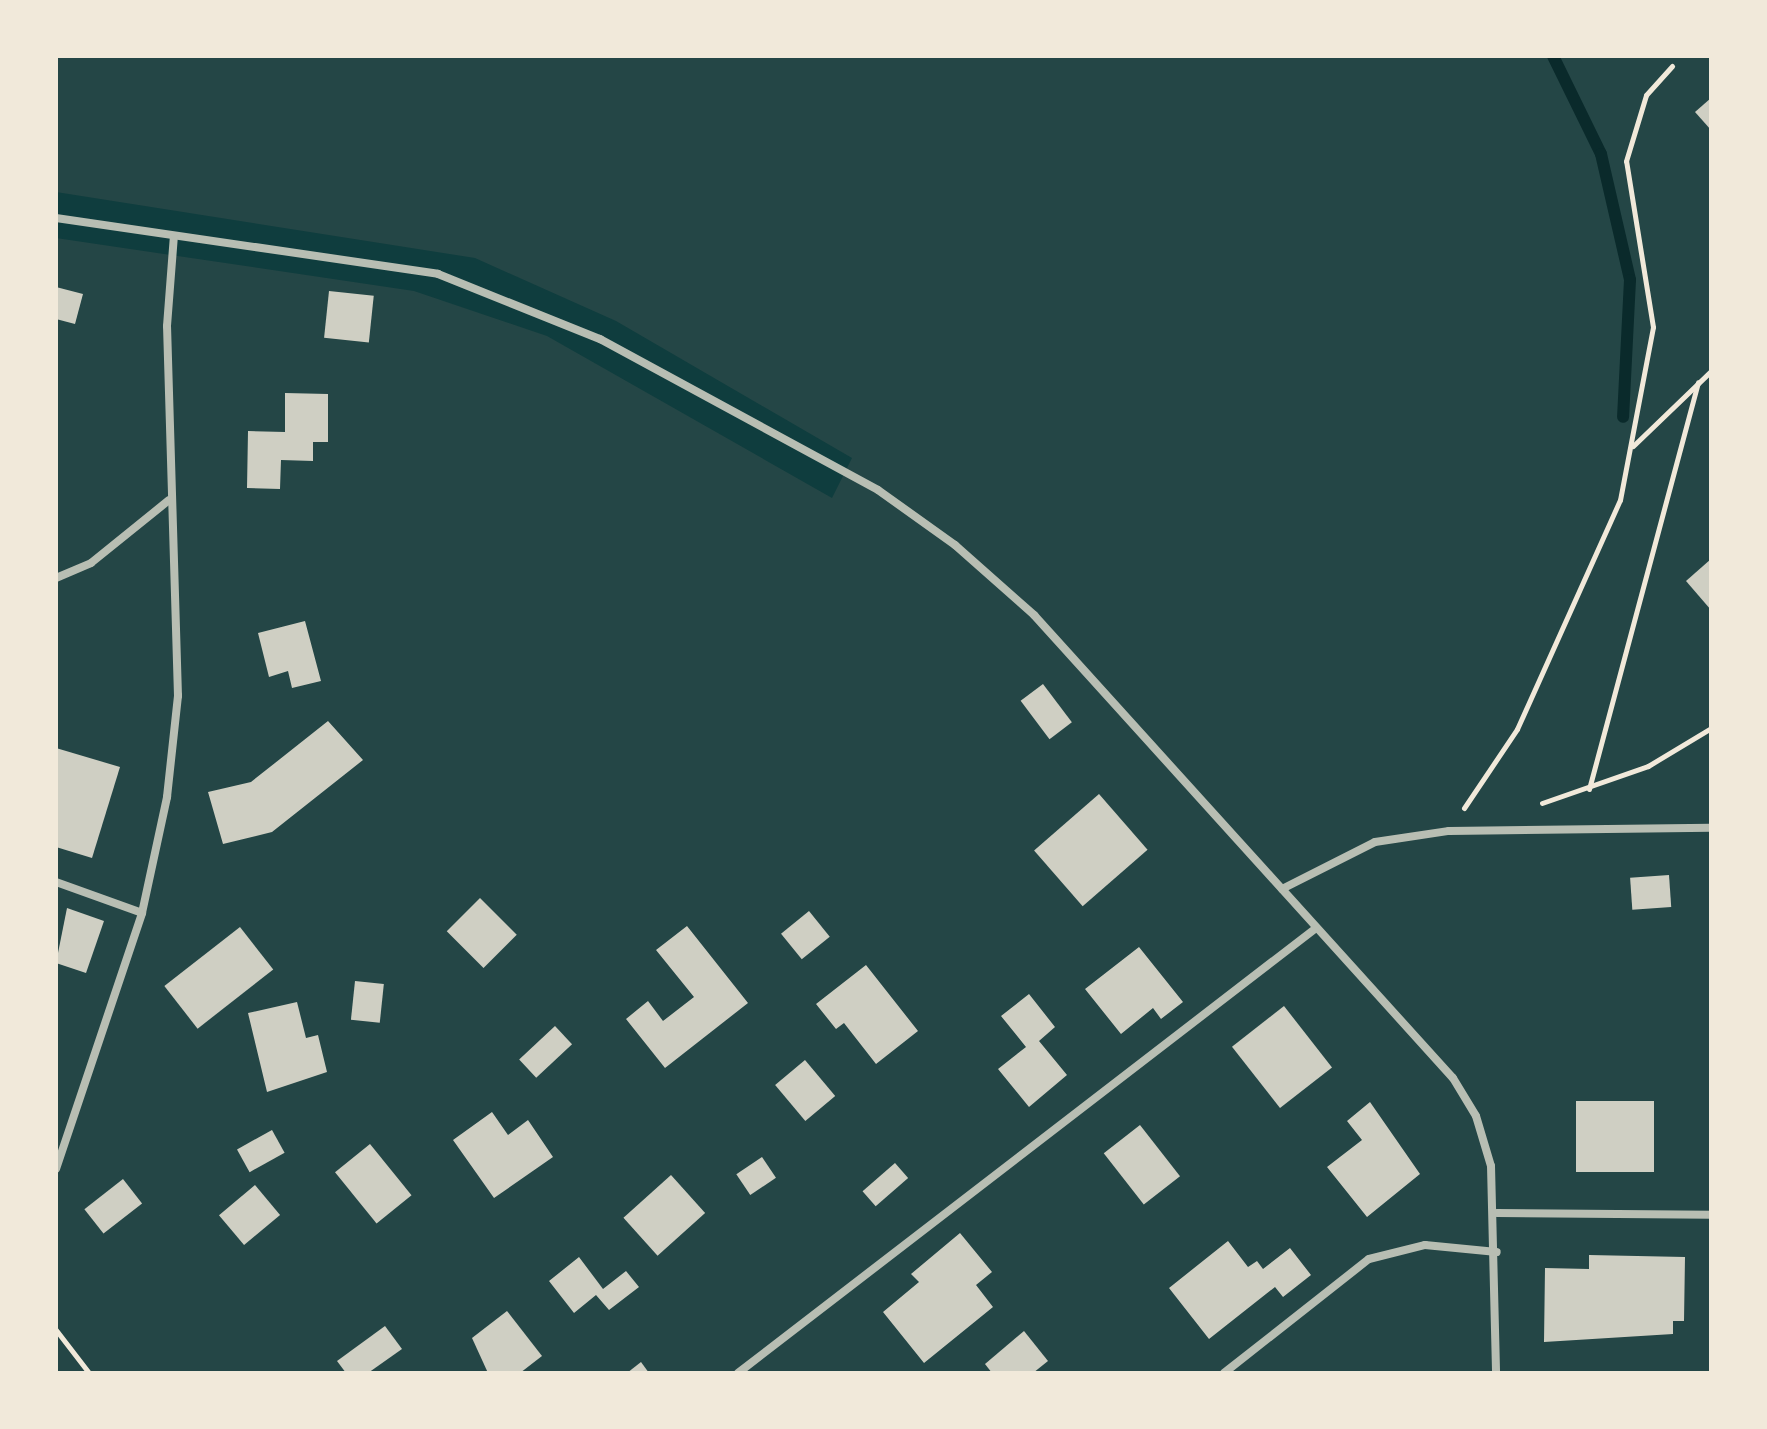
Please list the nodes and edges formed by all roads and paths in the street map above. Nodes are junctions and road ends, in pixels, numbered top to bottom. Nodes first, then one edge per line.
1 (1672, 66) dead end
2 (56, 218) edge
3 (174, 236) junction
4 (1711, 371) edge
5 (1698, 382) junction
6 (1632, 447) junction
7 (169, 500) junction
8 (56, 578) edge
9 (1711, 728) edge
10 (1589, 789) junction
11 (1533, 806) dead end
12 (1711, 828) edge
13 (1449, 831) junction
14 (56, 882) edge
15 (1282, 889) junction
16 (142, 913) junction
17 (1316, 928) junction
18 (56, 1169) edge
19 (1497, 1213) junction
20 (1711, 1215) edge
21 (1497, 1252) junction
22 (56, 1330) edge
23 (89, 1373) edge
24 (738, 1373) edge
25 (1224, 1373) edge
26 (1496, 1373) edge

1 - 6 path
2 - 3 street
3 - 7 street
3 - 15 street
4 - 5 path
5 - 6 path
5 - 10 path
6 - 13 path
7 - 8 street
7 - 16 street
9 - 10 path
10 - 11 path
12 - 13 street
13 - 15 street
14 - 16 street
15 - 17 street
16 - 18 street
17 - 19 street
17 - 24 street
19 - 20 street
19 - 21 street
21 - 25 street
21 - 26 street
22 - 23 path

